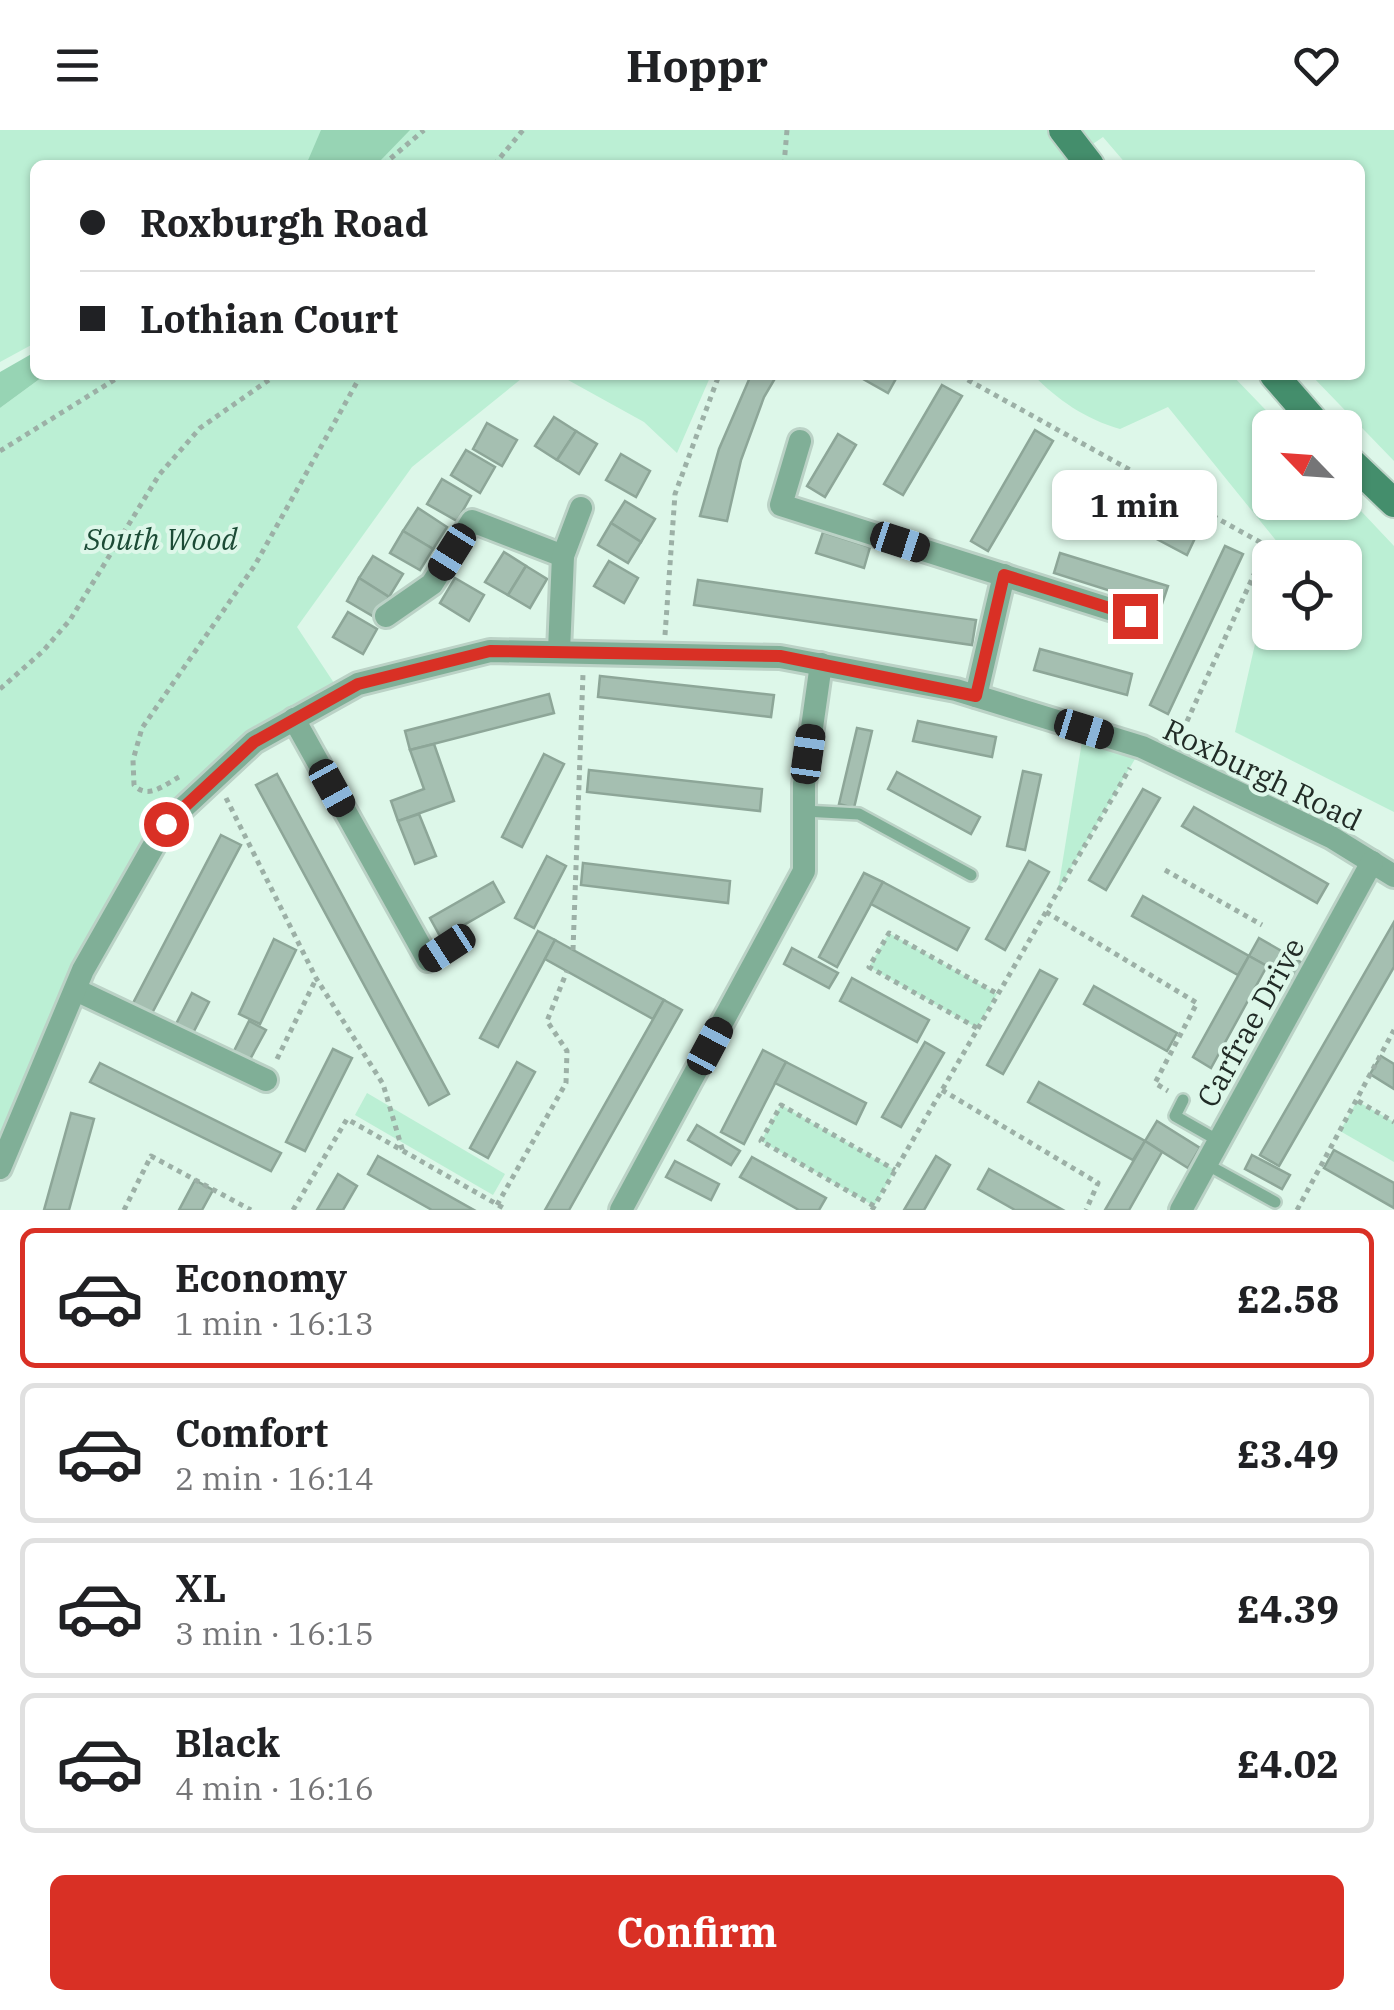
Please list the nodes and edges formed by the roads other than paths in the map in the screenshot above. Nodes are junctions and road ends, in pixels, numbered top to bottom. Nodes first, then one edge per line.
1 (1062, 130) edge
2 (1086, 160) edge
3 (1278, 380) edge
4 (1304, 410) edge
5 (800, 441) dead end
6 (1362, 472) edge
7 (1394, 503) edge
8 (581, 508) dead end
9 (563, 556) junction
10 (1004, 575) junction
11 (386, 616) dead end
12 (1135, 616) dead end
13 (559, 651) junction
14 (821, 664) junction
15 (976, 696) junction
16 (294, 720) junction
17 (804, 811) junction
18 (1372, 862) junction
19 (971, 875) dead end
20 (1394, 876) edge
21 (447, 948) dead end
22 (76, 990) junction
23 (266, 1080) road end
24 (1183, 1100) road end
25 (1219, 1141) junction
26 (1206, 1164) junction
27 (0, 1168) edge
28 (1275, 1202) dead end
29 (621, 1210) edge
30 (1180, 1210) edge

1 - 2 main road
3 - 4 main road
5 - 10 street
6 - 7 main road
8 - 9 street
9 - 11 street
9 - 13 street
10 - 12 street
10 - 15 street
13 - 14 street, Roxburgh Road
13 - 16 street, Roxburgh Road
14 - 15 street, Roxburgh Road
14 - 17 street
15 - 18 street, Roxburgh Road
16 - 21 street
16 - 22 street, Roxburgh Road
17 - 19 lane
17 - 29 street
18 - 20 street, Roxburgh Road
18 - 25 street, Carfrae Drive
22 - 23 street
22 - 27 street, Roxburgh Road
24 - 25 lane
25 - 26 street, Carfrae Drive
26 - 28 lane
26 - 30 street, Carfrae Drive

